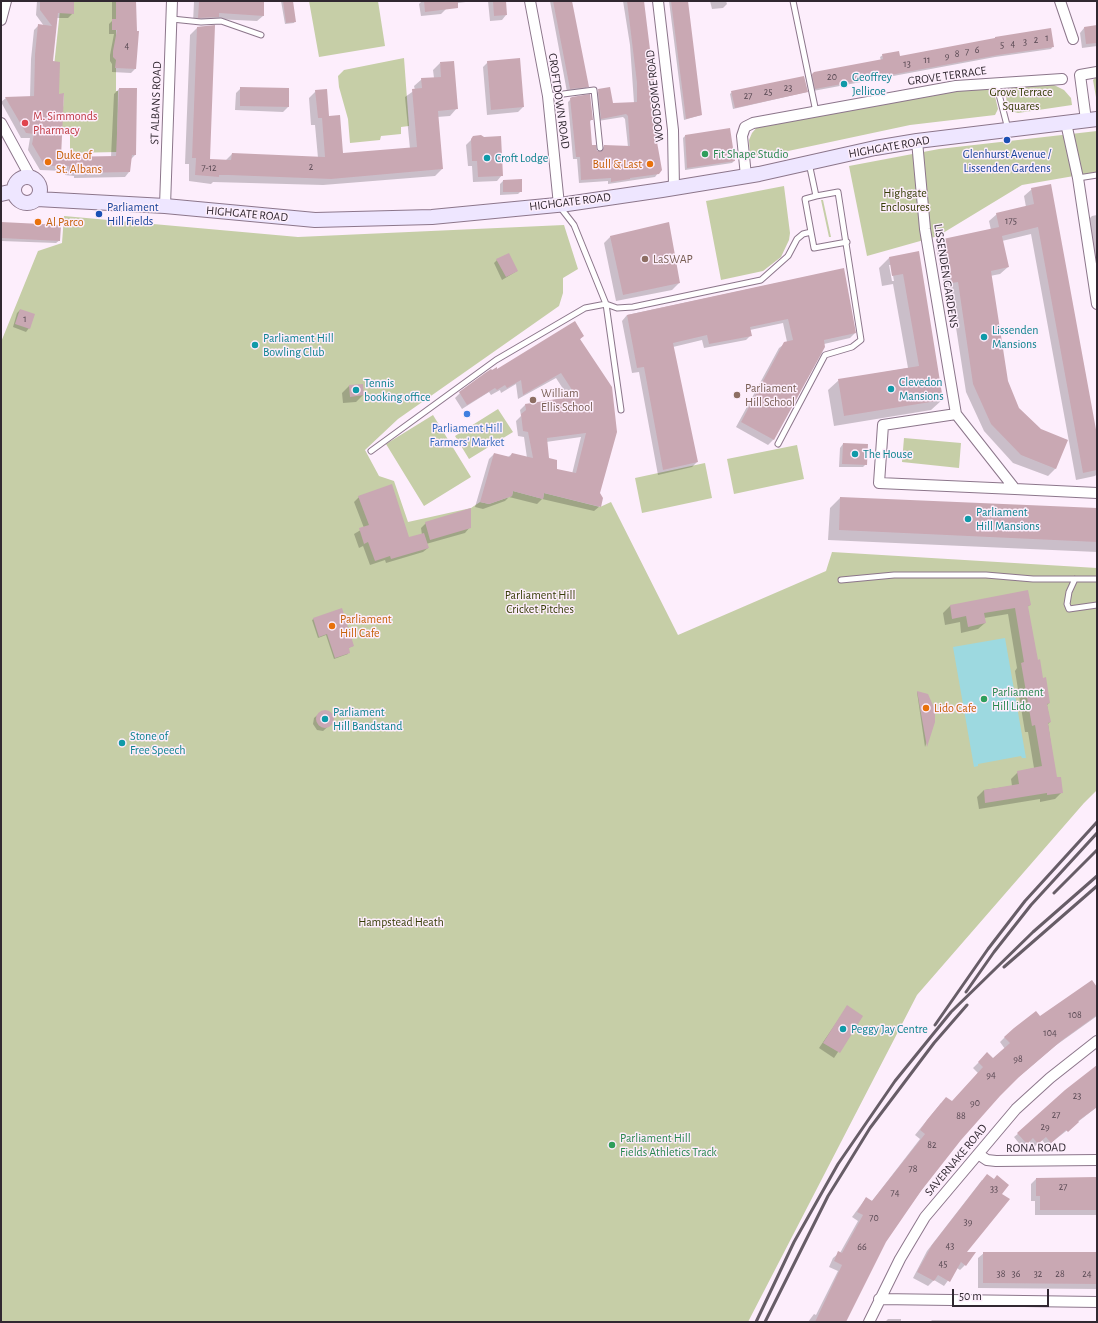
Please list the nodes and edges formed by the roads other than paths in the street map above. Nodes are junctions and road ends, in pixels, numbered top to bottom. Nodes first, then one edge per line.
1 (6, 1) edge
2 (172, 1) edge
3 (530, 1) edge
4 (658, 1) edge
5 (793, 1) edge
6 (1060, 1) edge
7 (172, 19) junction
8 (1, 20) edge
9 (262, 35) dead end
10 (1073, 39) dead end
11 (1097, 72) edge
12 (1062, 79) dead end
13 (996, 82) junction
14 (548, 96) junction
15 (816, 112) junction
16 (1091, 119) edge
17 (1, 123) edge
18 (1066, 123) junction
19 (1008, 129) junction
20 (917, 141) junction
21 (600, 148) dead end
22 (809, 162) junction
23 (1097, 175) edge
24 (746, 176) junction
25 (31, 178) junction
26 (1078, 178) junction
27 (674, 188) junction
28 (8, 193) edge
29 (816, 196) junction
30 (37, 199) junction
31 (559, 205) junction
32 (165, 206) junction
33 (811, 232) junction
34 (847, 242) junction
35 (606, 304) junction
36 (1097, 304) edge
37 (622, 410) dead end
38 (956, 414) junction
39 (778, 444) dead end
40 (371, 451) dead end
41 (1015, 489) junction
42 (1097, 493) edge
43 (1075, 579) junction
44 (1097, 579) edge
45 (841, 580) dead end
46 (1097, 605) edge
47 (1097, 1041) edge
48 (978, 1154) junction
49 (1097, 1160) edge
50 (879, 1299) junction
51 (1097, 1302) edge
52 (869, 1322) edge

1 - 8 street
2 - 7 street, ST ALBANS ROAD
3 - 14 street, CROFTDOWN ROAD
4 - 27 street, WOODSOME ROAD
5 - 15 lane
6 - 10 street
7 - 9 lane
7 - 32 street, ST ALBANS ROAD
11 - 16 street
12 - 13 street, GROVE TERRACE
13 - 15 street, GROVE TERRACE
13 - 19 lane
14 - 21 lane
14 - 31 street, CROFTDOWN ROAD
15 - 24 street, GROVE TERRACE
16 - 18 street, HIGHGATE ROAD
17 - 25 street
18 - 19 street, HIGHGATE ROAD
18 - 26 street
19 - 20 street, HIGHGATE ROAD
20 - 22 street, HIGHGATE ROAD
20 - 38 street, LISSENDEN GARDENS
22 - 24 street, HIGHGATE ROAD
22 - 29 lane
23 - 26 lane
24 - 27 street, HIGHGATE ROAD
25 - 28 street
25 - 30 street
26 - 36 street
27 - 31 street, HIGHGATE ROAD
28 - 30 street, HIGHGATE ROAD
29 - 33 lane
29 - 34 lane
30 - 32 street, HIGHGATE ROAD
31 - 32 street, HIGHGATE ROAD
31 - 35 lane
33 - 34 lane
33 - 35 lane
34 - 39 lane
35 - 37 lane
35 - 40 lane
38 - 41 street, LISSENDEN GARDENS
38 - 41 street
41 - 42 street
43 - 44 lane
43 - 45 lane
43 - 46 lane
47 - 48 street, SAVERNAKE ROAD
48 - 49 street, RONA ROAD
48 - 50 street, SAVERNAKE ROAD
50 - 51 street
50 - 52 street, SAVERNAKE ROAD

